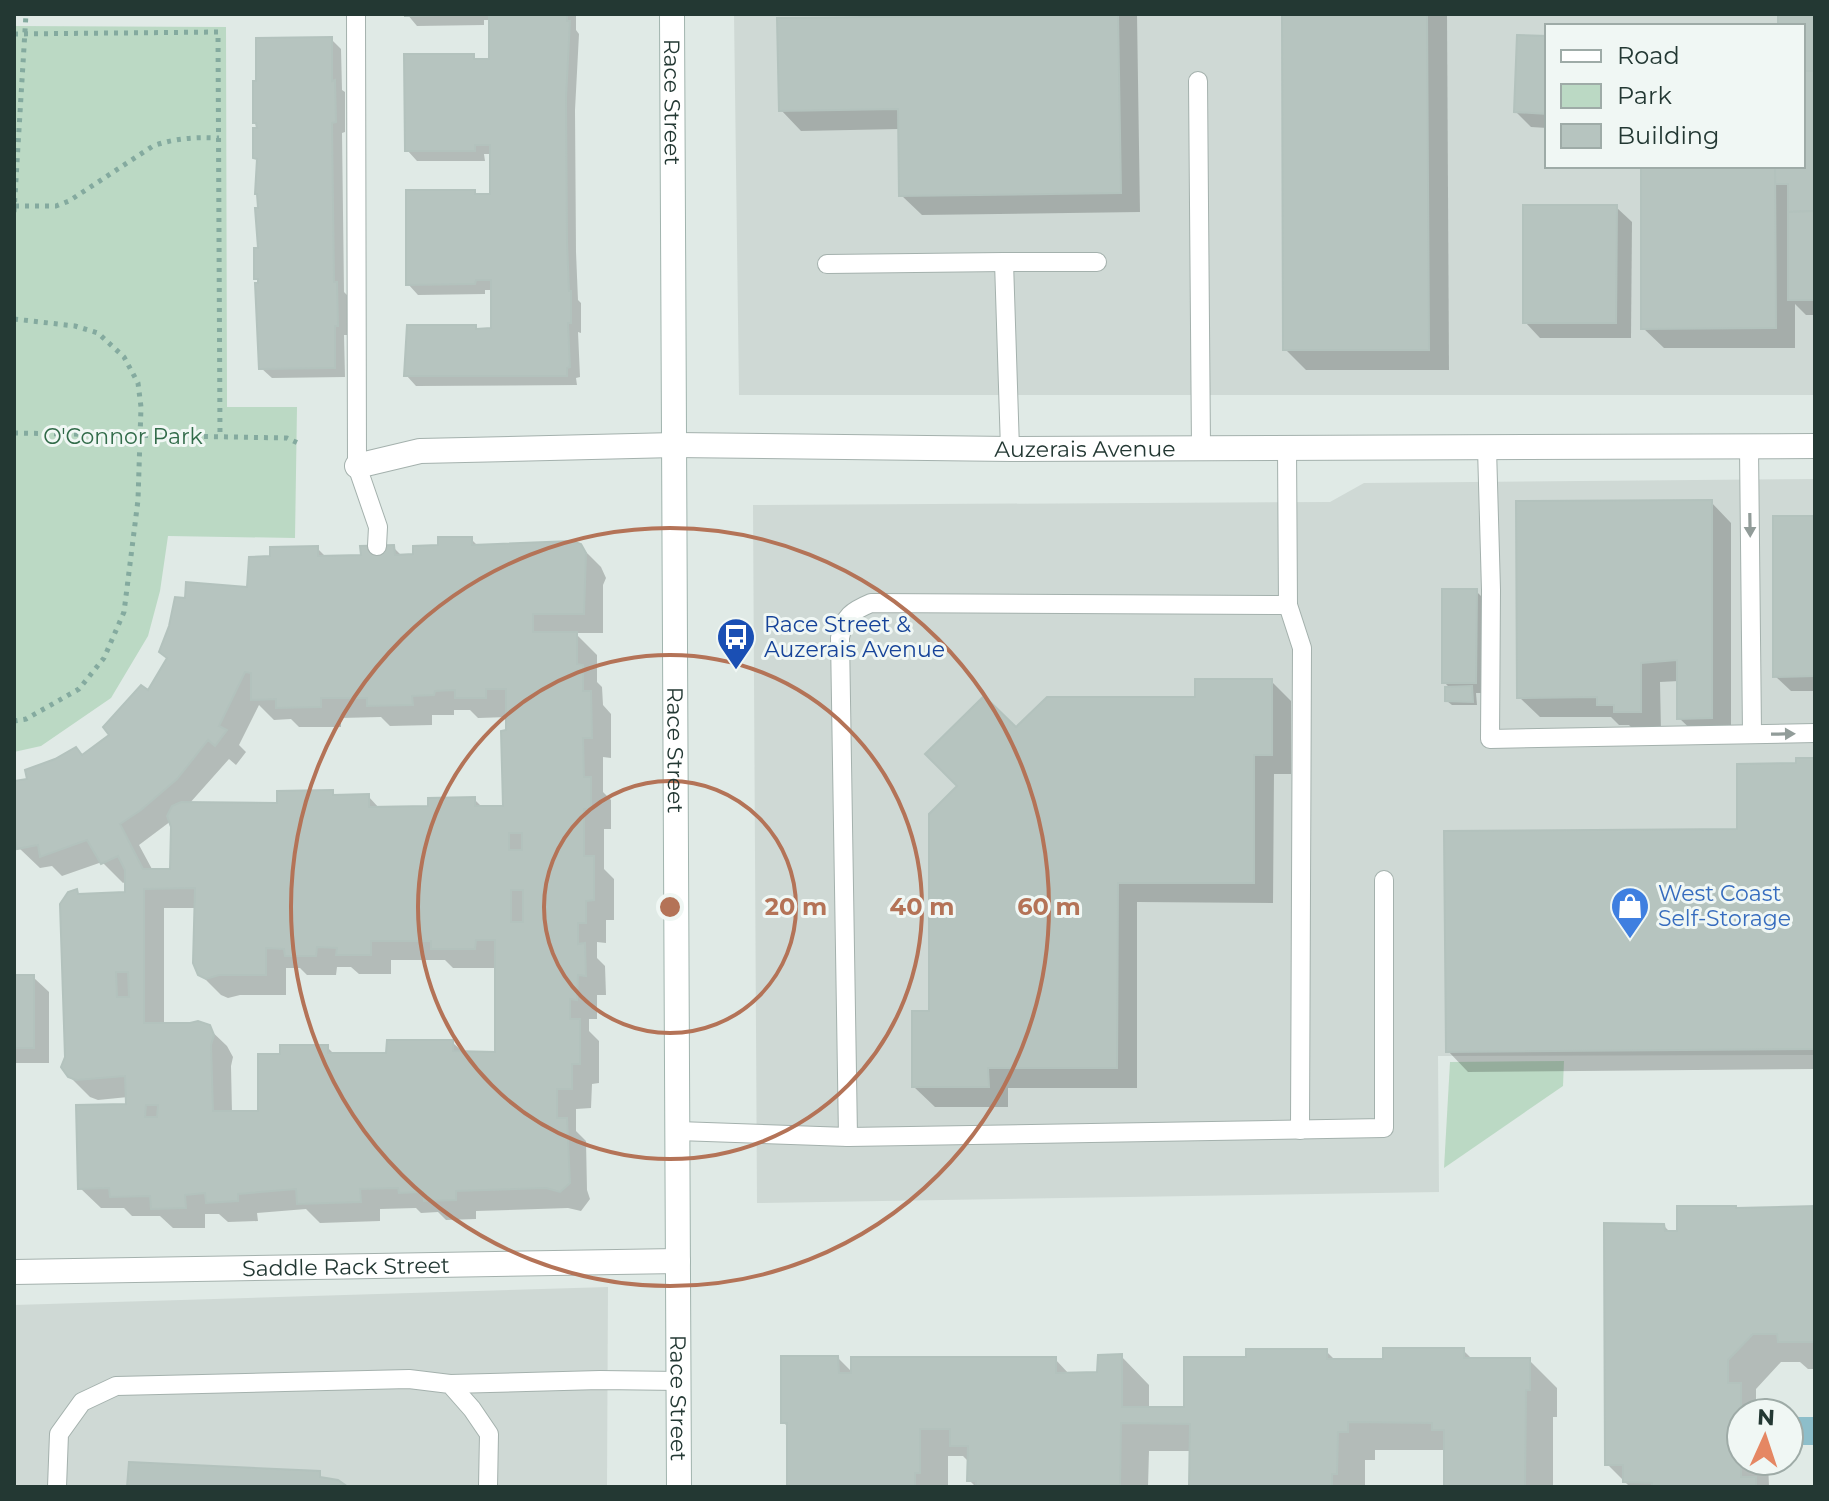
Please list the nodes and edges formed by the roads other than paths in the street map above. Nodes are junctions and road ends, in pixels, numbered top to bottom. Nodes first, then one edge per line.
1 (356, 14) edge
2 (672, 14) edge
3 (1198, 81) dead end
4 (1004, 262) junction
5 (1097, 262) dead end
6 (827, 264) dead end
7 (675, 445) junction
8 (1815, 446) edge
9 (1749, 447) junction
10 (1201, 448) junction
11 (1287, 448) junction
12 (1487, 448) junction
13 (1010, 449) junction
14 (357, 466) junction
15 (377, 546) dead end
16 (1288, 605) junction
17 (1815, 733) edge
18 (1752, 734) junction
19 (1384, 880) dead end
20 (1300, 1130) junction
21 (678, 1131) junction
22 (848, 1137) junction
23 (678, 1261) junction
24 (14, 1272) edge
25 (680, 1381) junction
26 (450, 1384) junction
27 (57, 1487) edge
28 (488, 1487) edge
29 (679, 1487) edge

1 - 14 lane
2 - 7 street, Race Street
3 - 10 lane
4 - 5 lane
4 - 6 lane
4 - 13 lane
7 - 13 street, Auzerais Avenue
7 - 14 street, Auzerais Avenue
7 - 21 street, Race Street
8 - 9 street, Auzerais Avenue
9 - 12 street, Auzerais Avenue
9 -> 18 lane
10 - 11 street, Auzerais Avenue
10 - 13 street, Auzerais Avenue
11 - 12 street, Auzerais Avenue
11 - 16 lane
12 - 18 lane
14 - 15 lane
16 - 20 lane
16 - 22 lane
18 -> 17 lane
19 - 20 lane
20 - 22 lane
21 - 22 lane
21 - 23 street, Race Street
23 - 24 street, Saddle Rack Street
23 - 25 street, Race Street
25 - 26 lane
25 - 29 street, Race Street
26 - 27 lane
26 - 28 lane

